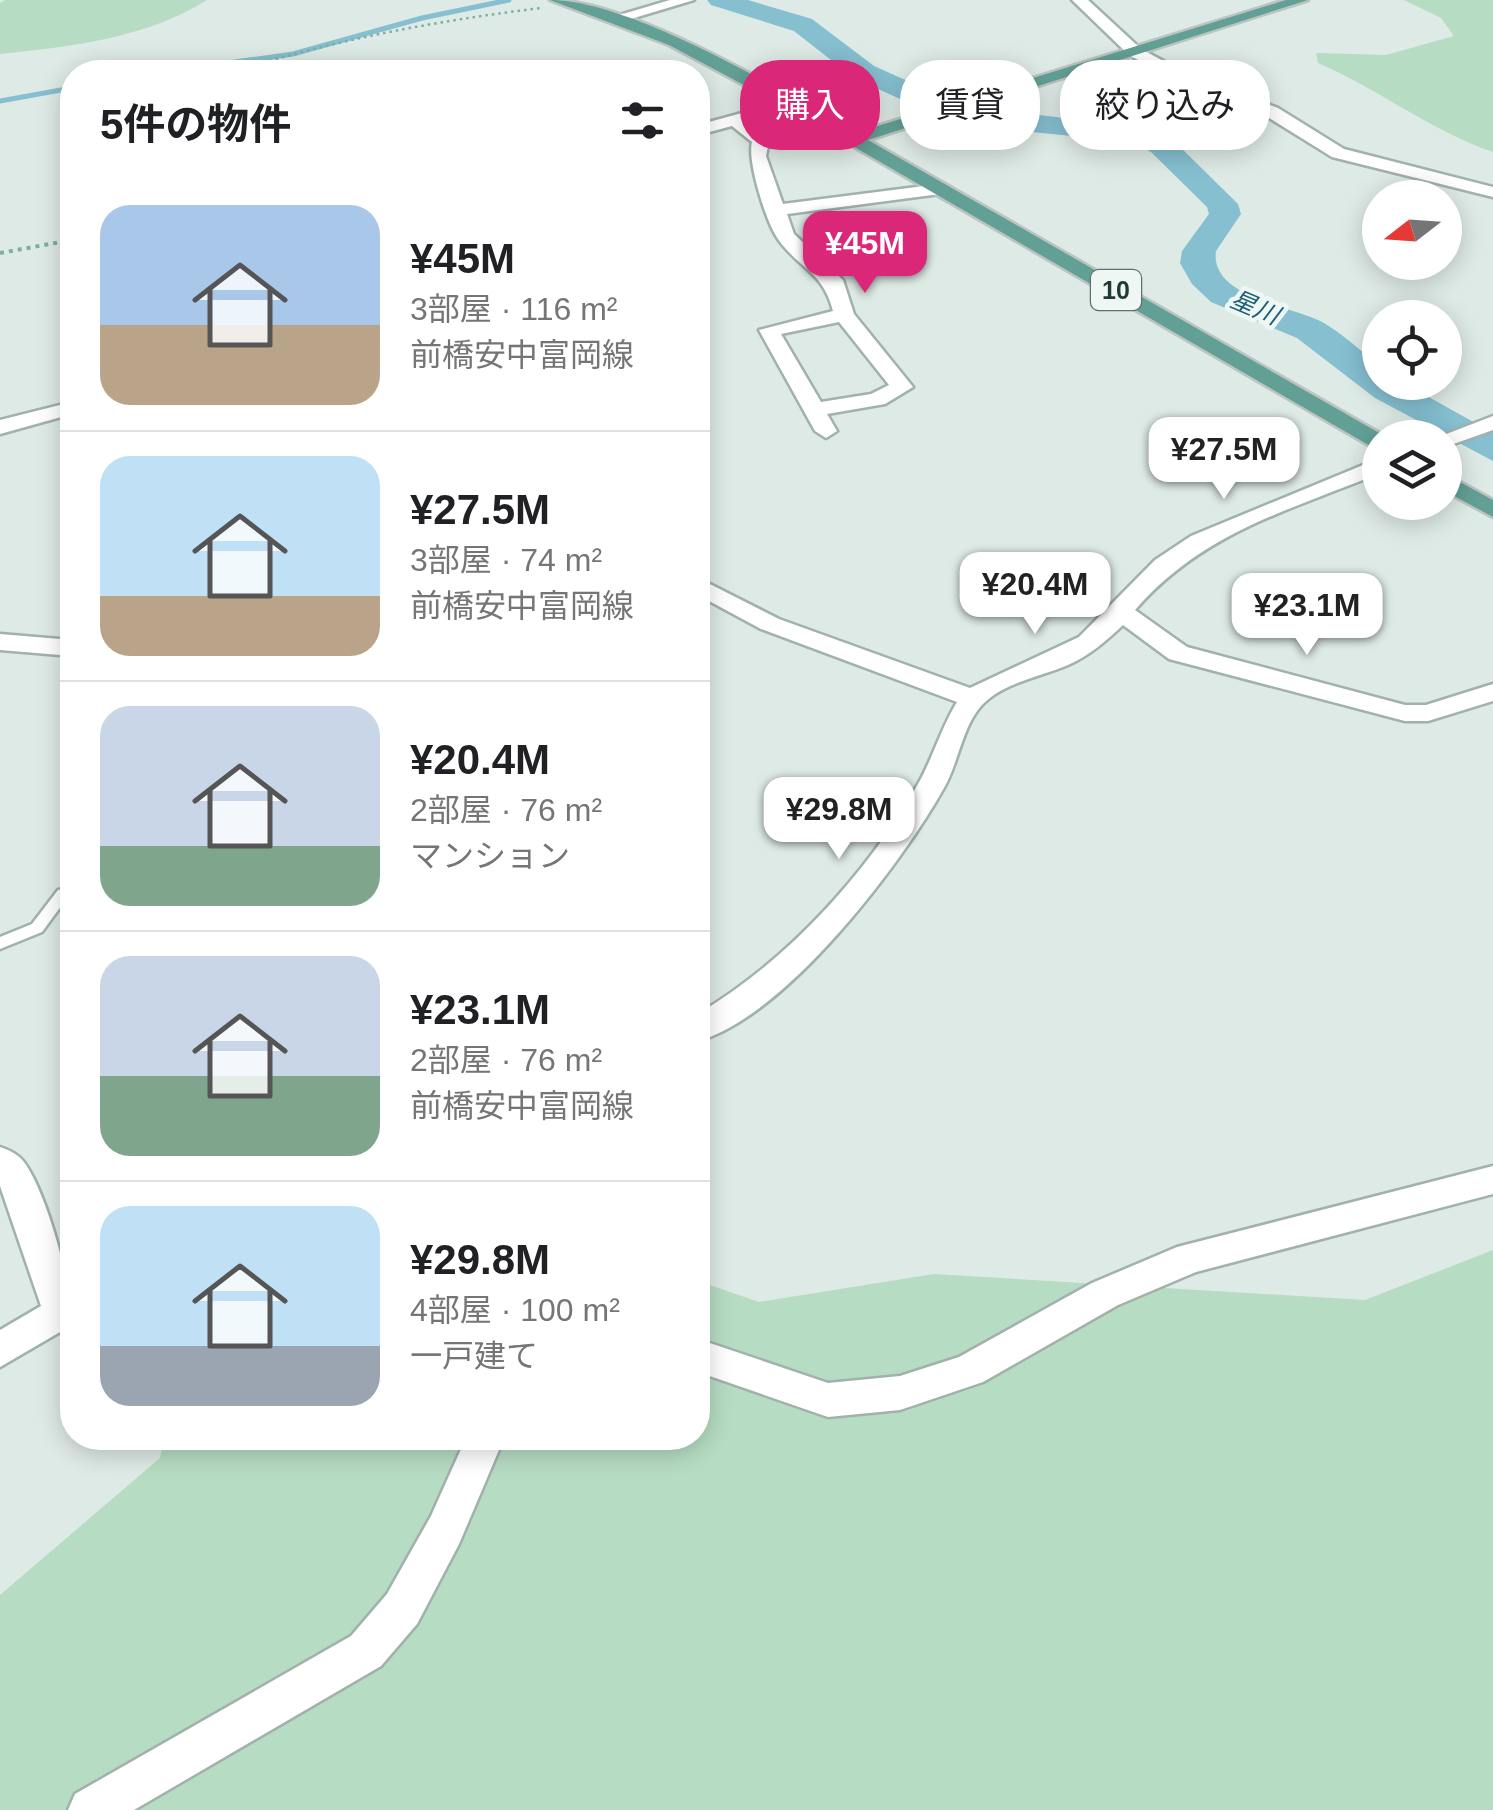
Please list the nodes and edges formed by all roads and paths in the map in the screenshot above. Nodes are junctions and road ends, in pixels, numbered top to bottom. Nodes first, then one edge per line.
1 (687, 0) edge
2 (1079, 0) edge
3 (1270, 0) edge
4 (1300, 0) edge
5 (563, 2) edge
6 (614, 19) junction
7 (1129, 47) junction
8 (270, 60) edge
9 (709, 60) edge
10 (710, 61) edge
11 (740, 76) edge
12 (740, 119) edge
13 (736, 120) junction
14 (740, 124) edge
15 (880, 124) edge
16 (710, 127) edge
17 (758, 150) edge
18 (873, 150) edge
19 (940, 189) junction
20 (1493, 192) edge
21 (778, 210) junction
22 (60, 242) edge
23 (0, 254) edge
24 (844, 316) junction
25 (814, 410) junction
26 (60, 411) edge
27 (1493, 423) edge
28 (0, 426) edge
29 (826, 431) dead end
30 (1362, 432) edge
31 (1462, 434) edge
32 (1362, 473) edge
33 (1462, 491) edge
34 (1493, 510) edge
35 (710, 592) edge
36 (1123, 613) junction
37 (0, 642) edge
38 (60, 647) edge
39 (1493, 692) edge
40 (973, 698) junction
41 (60, 898) edge
42 (0, 944) edge
43 (710, 1022) edge
44 (0, 1162) edge
45 (1493, 1180) edge
46 (60, 1292) edge
47 (60, 1314) edge
48 (0, 1350) edge
49 (710, 1360) edge
50 (479, 1450) edge
51 (91, 1810) edge

1 - 6 street
2 - 7 street
3 - 7 main road
4 - 7 main road
5 - 6 main road, 10
5 - 8 path
6 - 9 main road, 10
7 - 15 main road
7 - 20 street
10 - 11 main road, 10
12 - 13 street
13 - 14 street
13 - 16 street
17 - 21 street
18 - 19 main road, 10
19 - 21 street
19 - 30 main road, 10
21 - 24 street
22 - 23 path
24 - 25 street
24 - 25 street
25 - 29 street
26 - 28 street
27 - 31 street
32 - 36 street
33 - 34 main road
35 - 40 street
36 - 39 street
36 - 40 street
37 - 38 street
40 - 43 street
41 - 42 lane
44 - 46 street
45 - 49 street
47 - 48 street
50 - 51 street

